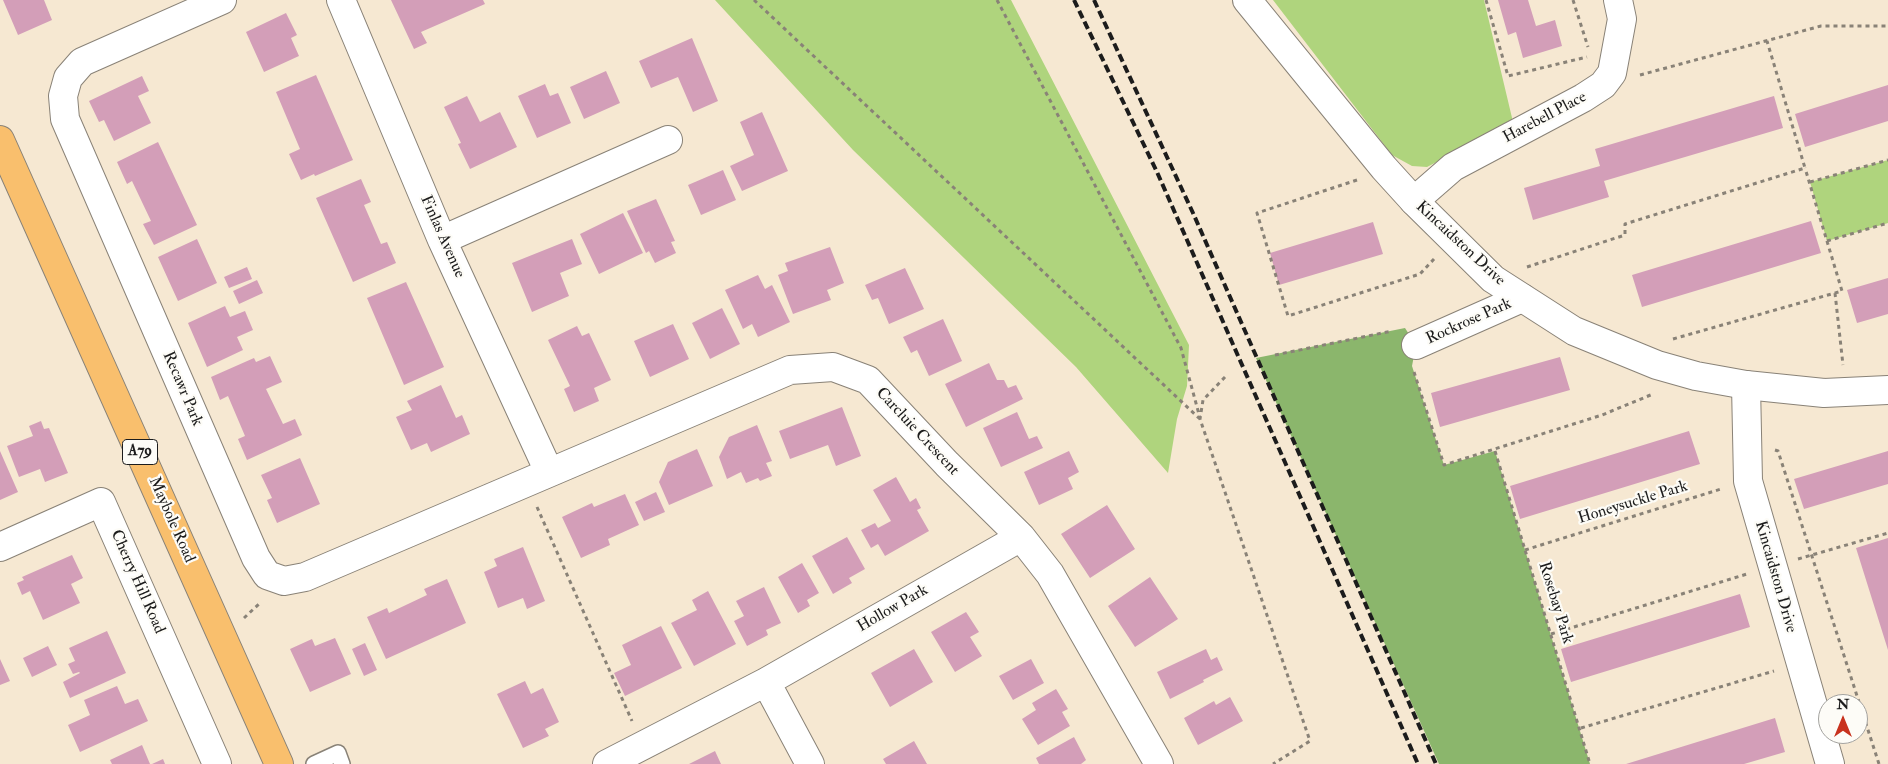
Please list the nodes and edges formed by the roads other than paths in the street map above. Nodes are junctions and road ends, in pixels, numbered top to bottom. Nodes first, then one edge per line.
1 (222, 0) edge
2 (341, 0) edge
3 (1247, 0) edge
4 (1618, 0) edge
5 (0, 140) edge
6 (668, 140) dead end
7 (1414, 200) junction
8 (442, 240) junction
9 (1522, 298) junction
10 (1416, 345) road end
11 (1746, 386) junction
12 (1888, 390) edge
13 (537, 476) junction
14 (1021, 537) junction
15 (0, 547) edge
16 (766, 682) junction
17 (216, 764) edge
18 (279, 764) edge
19 (314, 764) edge
20 (342, 764) edge
21 (607, 764) edge
22 (810, 764) edge
23 (1159, 764) edge
24 (1830, 764) edge

1 - 13 street, Recawr Park
2 - 8 street, Finlas Avenue
3 - 7 street, Kincaidston Drive
4 - 7 street, Harebell Place
5 - 18 main road, Maybole Road / A79
6 - 8 street
7 - 9 street, Kincaidston Drive
8 - 13 street, Finlas Avenue
9 - 10 street, Rockrose Park
9 - 11 street, Kincaidston Drive
11 - 12 street, Kincaidston Drive
11 - 24 street, Kincaidston Drive
13 - 14 street, Carcluie Crescent
14 - 16 street, Hollow Park
14 - 23 street, Carcluie Crescent
15 - 17 street, Cherry Hill Road
16 - 21 street, Hollow Park
16 - 22 street
19 - 20 lane

